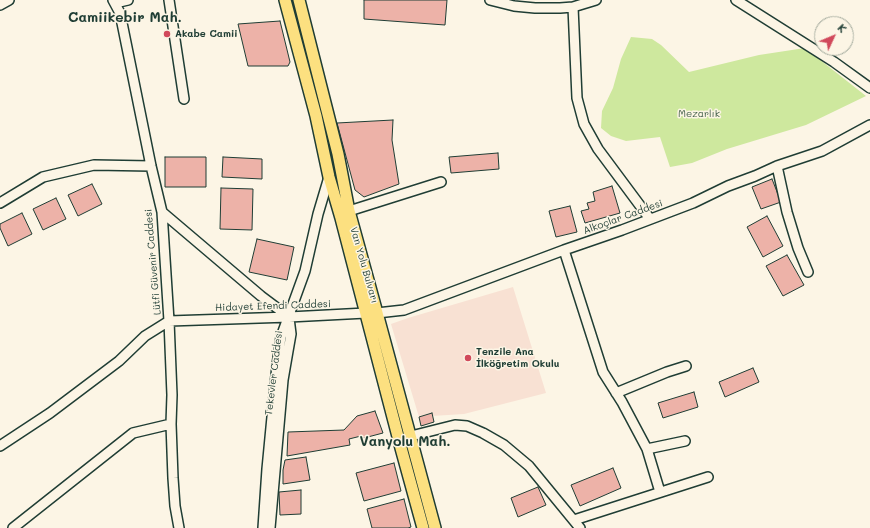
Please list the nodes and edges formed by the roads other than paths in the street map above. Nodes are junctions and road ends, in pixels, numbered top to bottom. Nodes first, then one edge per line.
1 (9, 0) edge
2 (128, 0) edge
3 (169, 0) edge
4 (286, 0) edge
5 (299, 0) edge
6 (490, 0) edge
7 (596, 0) edge
8 (736, 0) edge
9 (114, 1) edge
10 (0, 5) edge
11 (573, 7) junction
12 (870, 88) edge
13 (184, 99) dead end
14 (870, 125) edge
15 (150, 166) junction
16 (777, 166) junction
17 (329, 178) junction
18 (441, 182) dead end
19 (0, 203) edge
20 (349, 211) junction
21 (162, 212) junction
22 (650, 218) junction
23 (564, 250) junction
24 (808, 272) dead end
25 (366, 313) junction
26 (378, 313) junction
27 (289, 317) junction
28 (169, 321) junction
29 (686, 366) dead end
30 (616, 393) junction
31 (171, 424) junction
32 (410, 436) junction
33 (685, 441) dead end
34 (0, 446) edge
35 (647, 449) junction
36 (708, 477) dead end
37 (660, 492) junction
38 (574, 520) junction
39 (13, 528) edge
40 (180, 528) edge
41 (263, 528) edge
42 (270, 528) edge
43 (423, 528) edge
44 (435, 528) edge
45 (580, 528) edge

1 - 10 street
2 - 9 street
3 - 13 street
4 - 17 main road
5 - 20 main road, Van Yolu Bulvarı
6 - 11 street
7 - 11 street
8 - 12 street
9 - 15 street, Lütfi Güvenir Caddesi
11 - 22 street
14 - 16 street, Alkoçlar Caddesi
15 - 19 street
15 - 21 street, Lütfi Güvenir Caddesi
16 - 22 street, Alkoçlar Caddesi
16 - 24 street
17 - 25 main road
17 - 27 street, Tekevler Caddesi
18 - 20 street
20 - 26 main road, Van Yolu Bulvarı
21 - 27 street
21 - 28 street, Lütfi Güvenir Caddesi
22 - 23 street, Alkoçlar Caddesi
23 - 26 street, Alkoçlar Caddesi
23 - 30 street
25 - 26 street, Hidayet Efendi Caddesi
25 - 27 street, Hidayet Efendi Caddesi
25 - 43 main road
26 - 32 main road, Van Yolu Bulvarı
27 - 28 street, Hidayet Efendi Caddesi
27 - 41 street
27 - 42 street, Tekevler Caddesi
28 - 31 street, Lütfi Güvenir Caddesi
28 - 34 street
29 - 30 street
30 - 35 street
31 - 39 street
31 - 40 street, Lütfi Güvenir Caddesi
32 - 38 street
32 - 44 main road, Van Yolu Bulvarı
33 - 35 street
35 - 37 street
36 - 37 street
37 - 38 street
38 - 45 street

